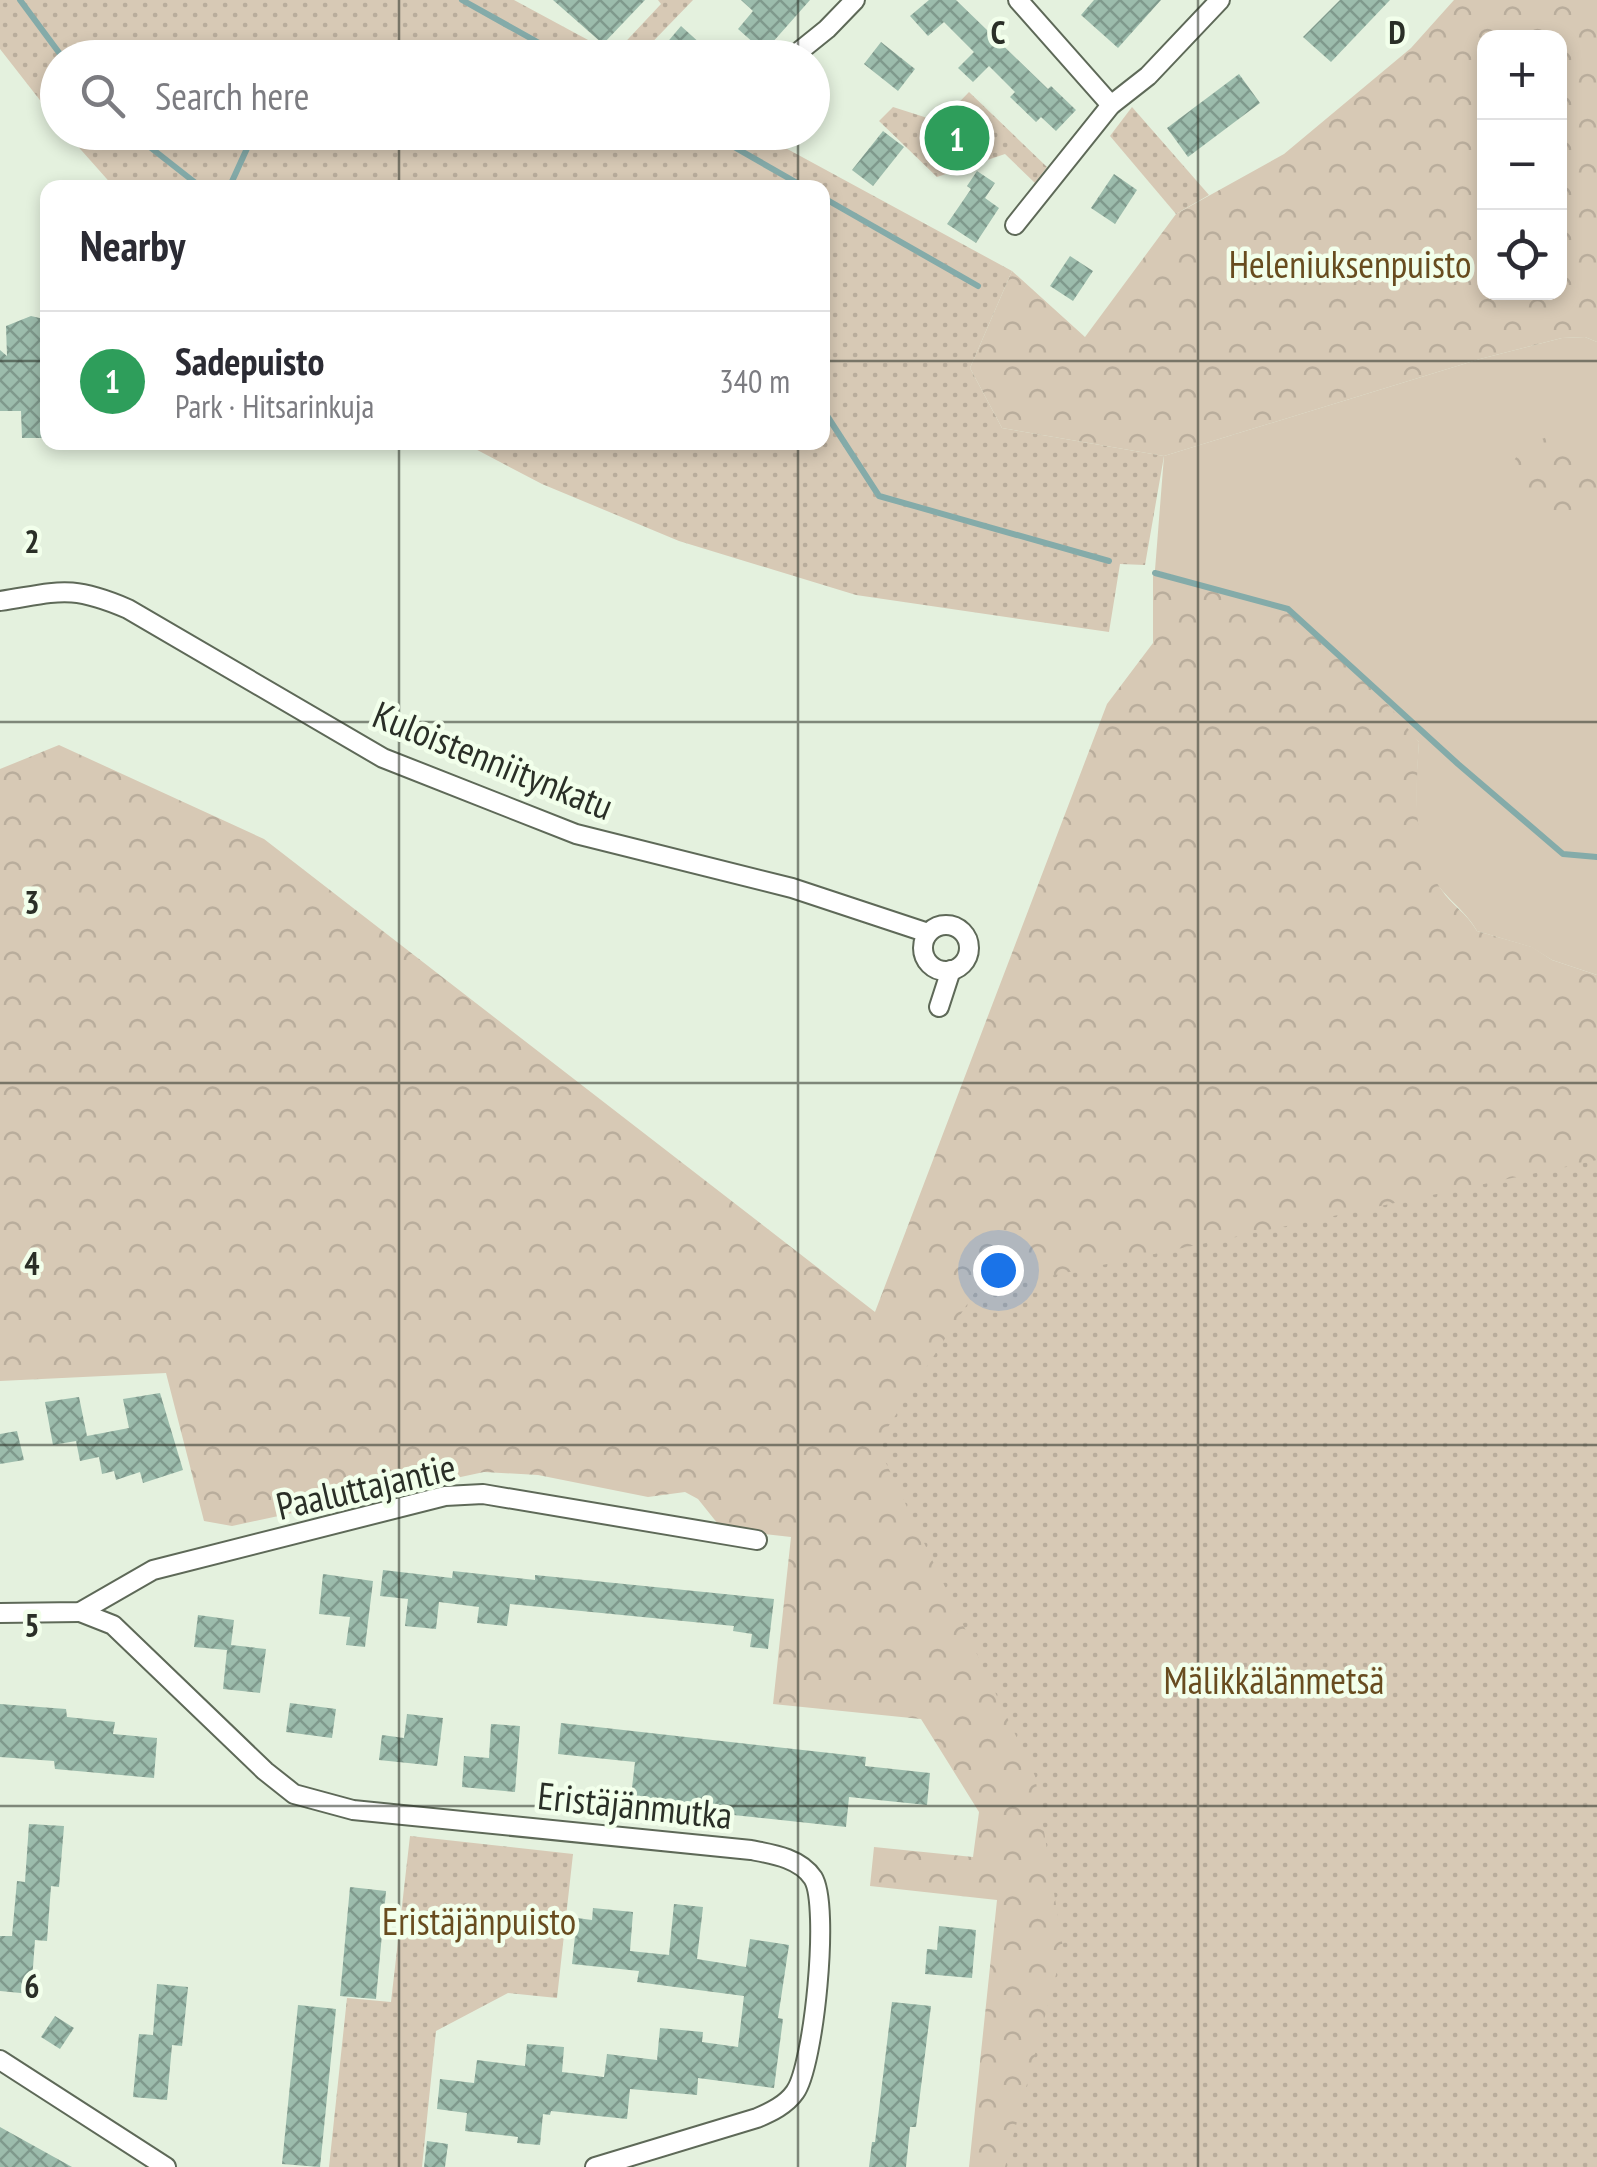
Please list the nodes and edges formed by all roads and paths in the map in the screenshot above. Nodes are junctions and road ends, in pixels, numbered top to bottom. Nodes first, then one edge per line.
1 (855, 0) edge
2 (1018, 0) edge
3 (1220, 0) edge
4 (813, 40) edge
5 (1111, 105) junction
6 (1015, 225) dead end
7 (0, 601) edge
8 (928, 933) junction
9 (951, 970) junction
10 (939, 1008) dead end
11 (757, 1540) dead end
12 (80, 1612) junction
13 (0, 1613) edge
14 (0, 2060) edge
15 (166, 2167) edge
16 (594, 2167) edge

1 - 4 street
2 - 5 street
3 - 5 street
5 - 6 street
7 - 8 street, Kuloistenniitynkatu
8 - 9 street
8 - 9 street
9 - 10 street
11 - 12 street, Paaluttajantie
12 - 13 street, Paaluttajantie
12 - 16 street, Eristäjänmutka
14 - 15 street

